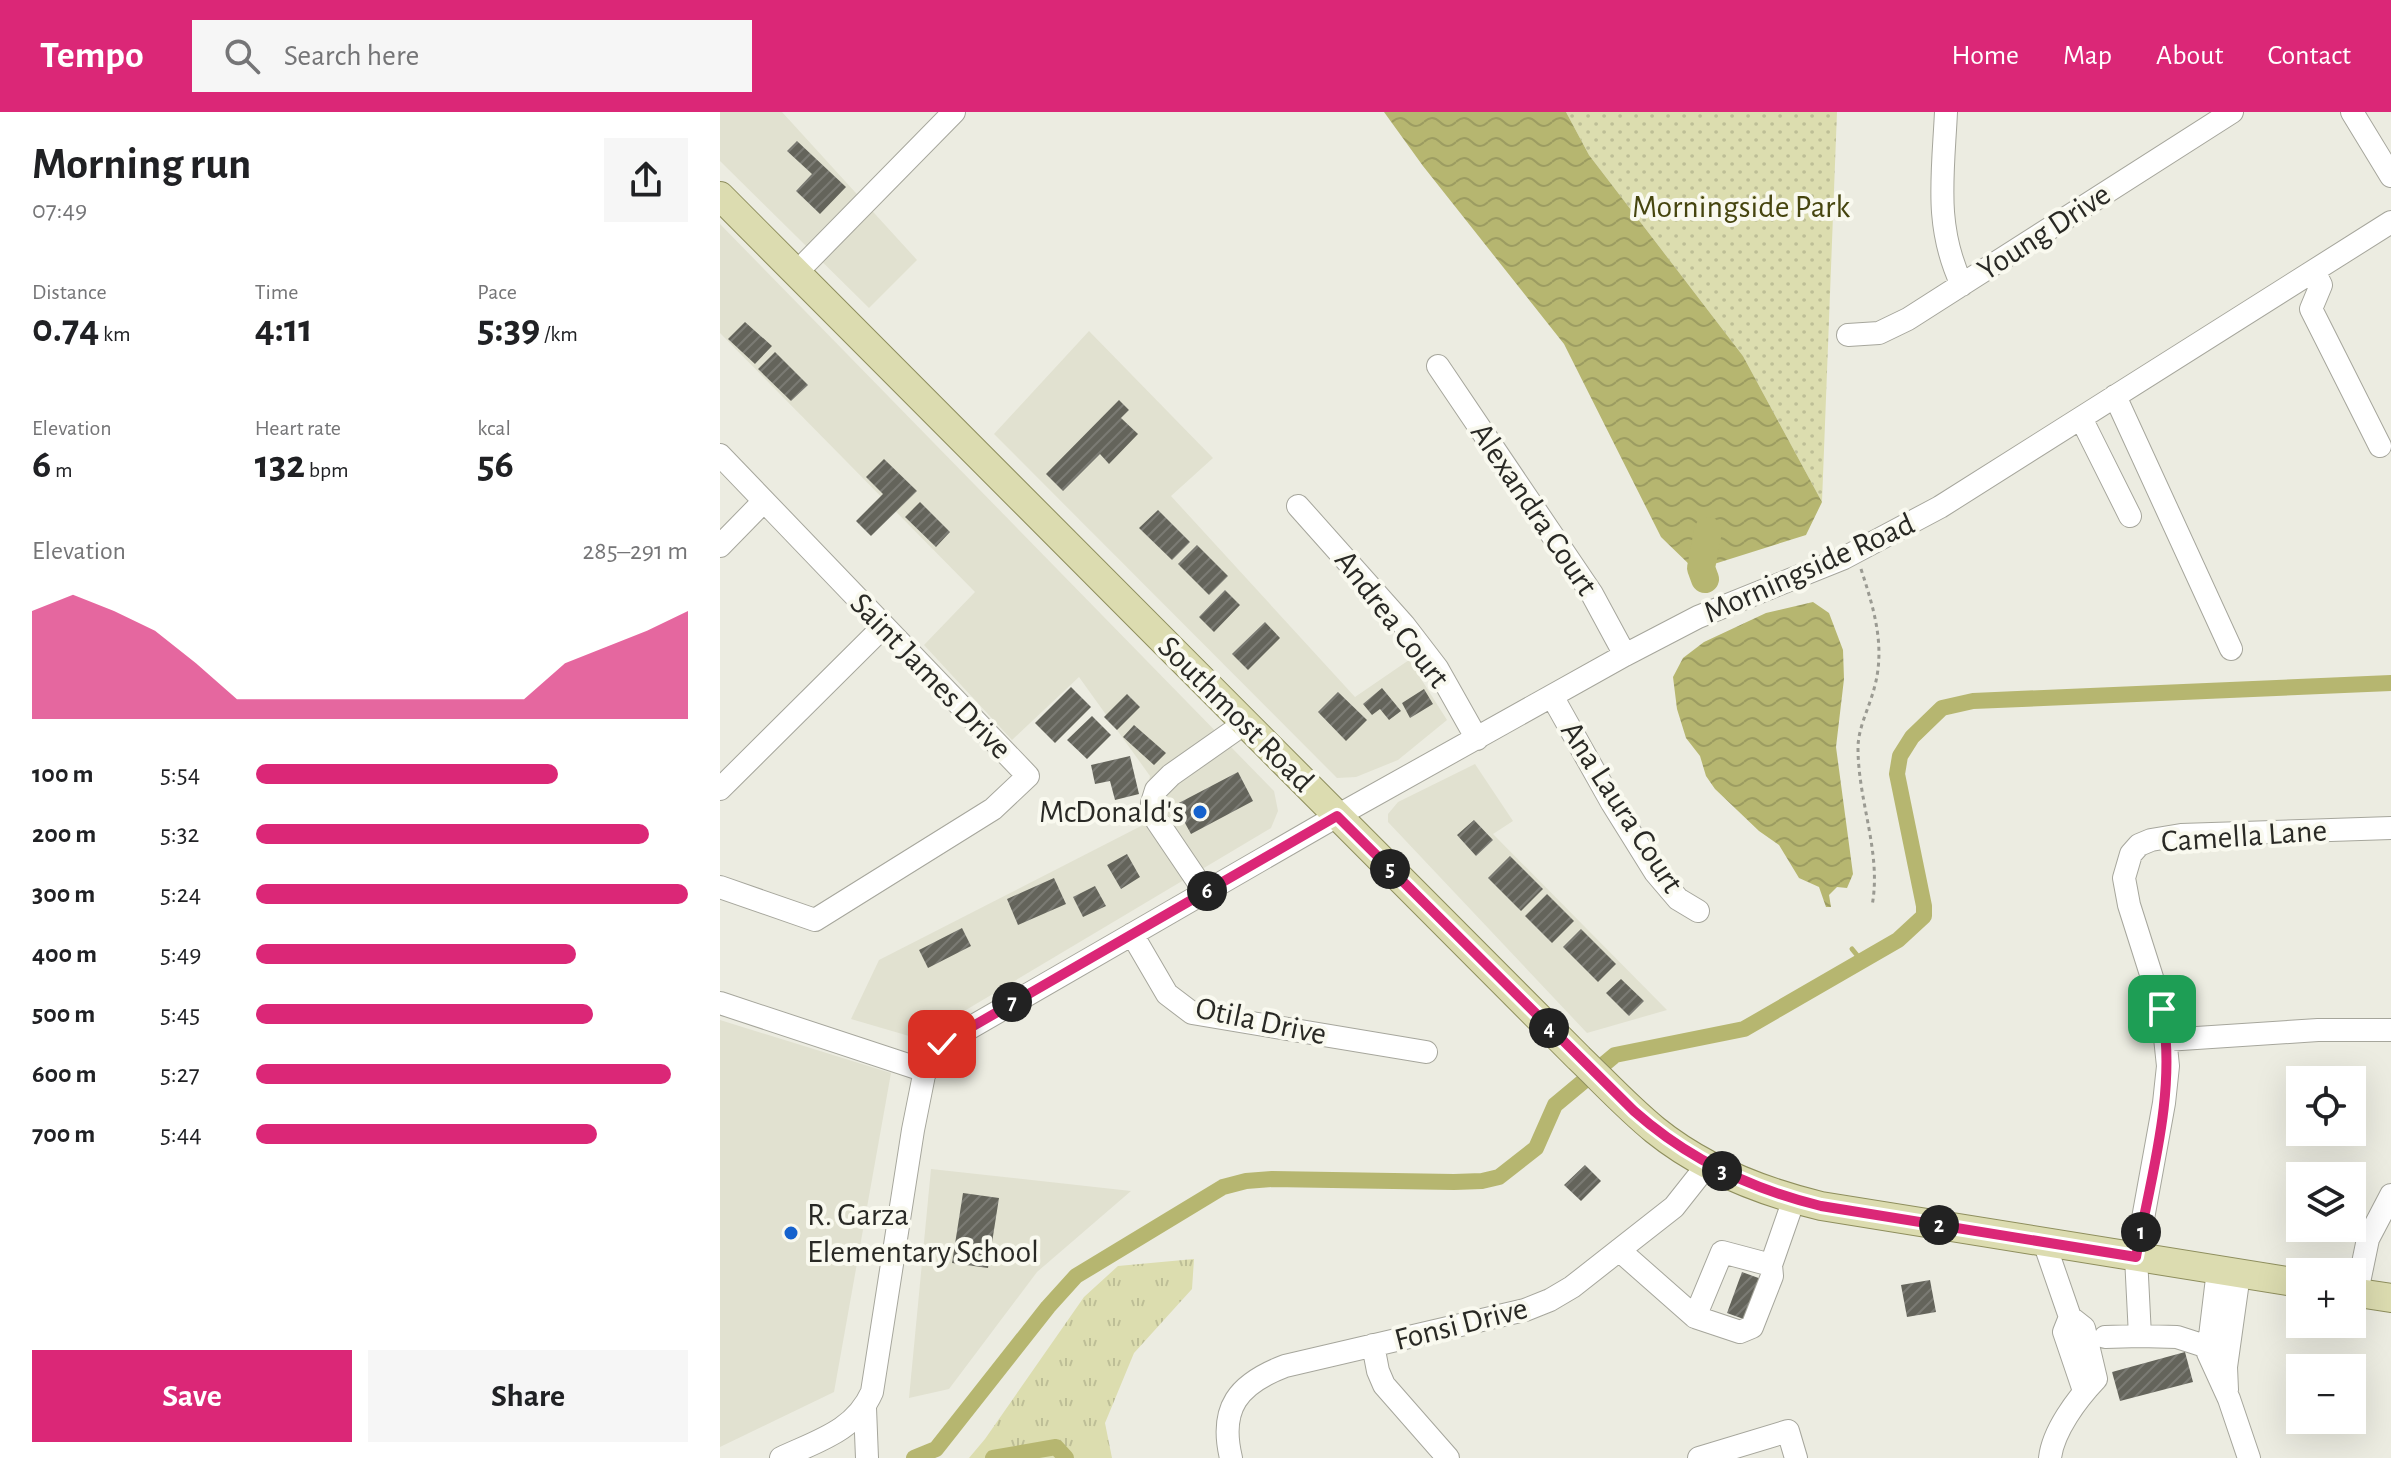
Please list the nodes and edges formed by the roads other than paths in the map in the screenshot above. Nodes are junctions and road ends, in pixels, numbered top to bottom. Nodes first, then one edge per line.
1 (954, 112) edge
2 (1946, 112) edge
3 (2232, 112) edge
4 (2352, 112) edge
5 (2391, 176) edge
6 (720, 196) edge
7 (2391, 222) edge
8 (2314, 271) junction
9 (796, 273) junction
10 (1962, 285) junction
11 (1848, 335) dead end
12 (1438, 366) dead end
13 (2115, 396) junction
14 (2081, 418) junction
15 (2380, 446) dead end
16 (720, 455) edge
17 (764, 501) junction
18 (1298, 506) dead end
19 (2130, 516) dead end
20 (720, 546) edge
21 (884, 626) junction
22 (2231, 649) dead end
23 (1625, 655) junction
24 (1552, 696) junction
25 (1245, 723) junction
26 (1477, 739) junction
27 (720, 789) edge
28 (1337, 816) junction
29 (2391, 828) edge
30 (720, 887) edge
31 (1205, 892) junction
32 (1698, 911) dead end
33 (1132, 934) junction
34 (720, 1003) edge
35 (2391, 1030) edge
36 (2166, 1040) junction
37 (1426, 1052) dead end
38 (926, 1071) junction
39 (1708, 1164) junction
40 (2391, 1195) edge
41 (1794, 1199) junction
42 (2044, 1242) junction
43 (1619, 1250) junction
44 (2136, 1257) junction
45 (2363, 1258) edge
46 (1771, 1265) junction
47 (2229, 1272) junction
48 (2286, 1281) edge
49 (2366, 1294) edge
50 (2391, 1298) edge
51 (1695, 1317) junction
52 (2140, 1336) junction
53 (1373, 1345) junction
54 (2088, 1347) junction
55 (2208, 1347) junction
56 (2229, 1399) junction
57 (865, 1408) junction
58 (867, 1447) edge
59 (781, 1458) edge
60 (1231, 1458) edge
61 (1448, 1458) edge
62 (1699, 1458) edge
63 (1796, 1458) edge
64 (2050, 1458) edge
65 (2249, 1458) edge

1 - 9 street
2 - 10 street
3 - 10 street, Young Drive
4 - 5 street
6 - 9 main road, Southmost Road
7 - 8 street, Morningside Road
8 - 13 street, Morningside Road
8 - 15 street
9 - 25 main road, Southmost Road
10 - 11 street, Young Drive
12 - 23 street, Alexandra Court
13 - 14 street, Morningside Road
13 - 22 street
14 - 19 street
14 - 23 street, Morningside Road
16 - 17 street, Saint James Drive
17 - 20 street
17 - 21 street, Saint James Drive
18 - 26 street, Andrea Court
21 - 27 street
21 - 30 street, Saint James Drive
23 - 24 street, Morningside Road
24 - 26 street, Morningside Road
24 - 32 street, Ana Laura Court
25 - 28 main road, Southmost Road
25 - 31 street
26 - 28 street, Morningside Road
28 - 31 street, Morningside Road
28 - 39 main road, Southmost Road
29 - 36 street, Camella Lane
31 - 33 street, Morningside Road
33 - 37 street, Otila Drive
33 - 38 street, Morningside Road
34 - 38 street
35 - 36 street
36 - 44 street, Camella Lane
38 - 57 street
39 - 41 main road, Southmost Road
39 - 43 street, Fonsi Drive
40 - 45 street
41 - 42 main road, Southmost Road
41 - 46 street
42 - 44 main road, Southmost Road
42 - 54 street
43 - 51 street
43 - 53 street, Fonsi Drive
44 - 47 main road, Southmost Road
44 - 52 street, Camella Lane
46 - 51 street
46 - 51 street
47 - 48 main road, Southmost Road
47 - 55 street
47 - 56 street
49 - 50 main road
52 - 54 street
52 - 55 street
53 - 60 street, Fonsi Drive
53 - 61 street
54 - 64 street
55 - 56 street
56 - 65 street
57 - 58 street
57 - 59 street
62 - 63 street

